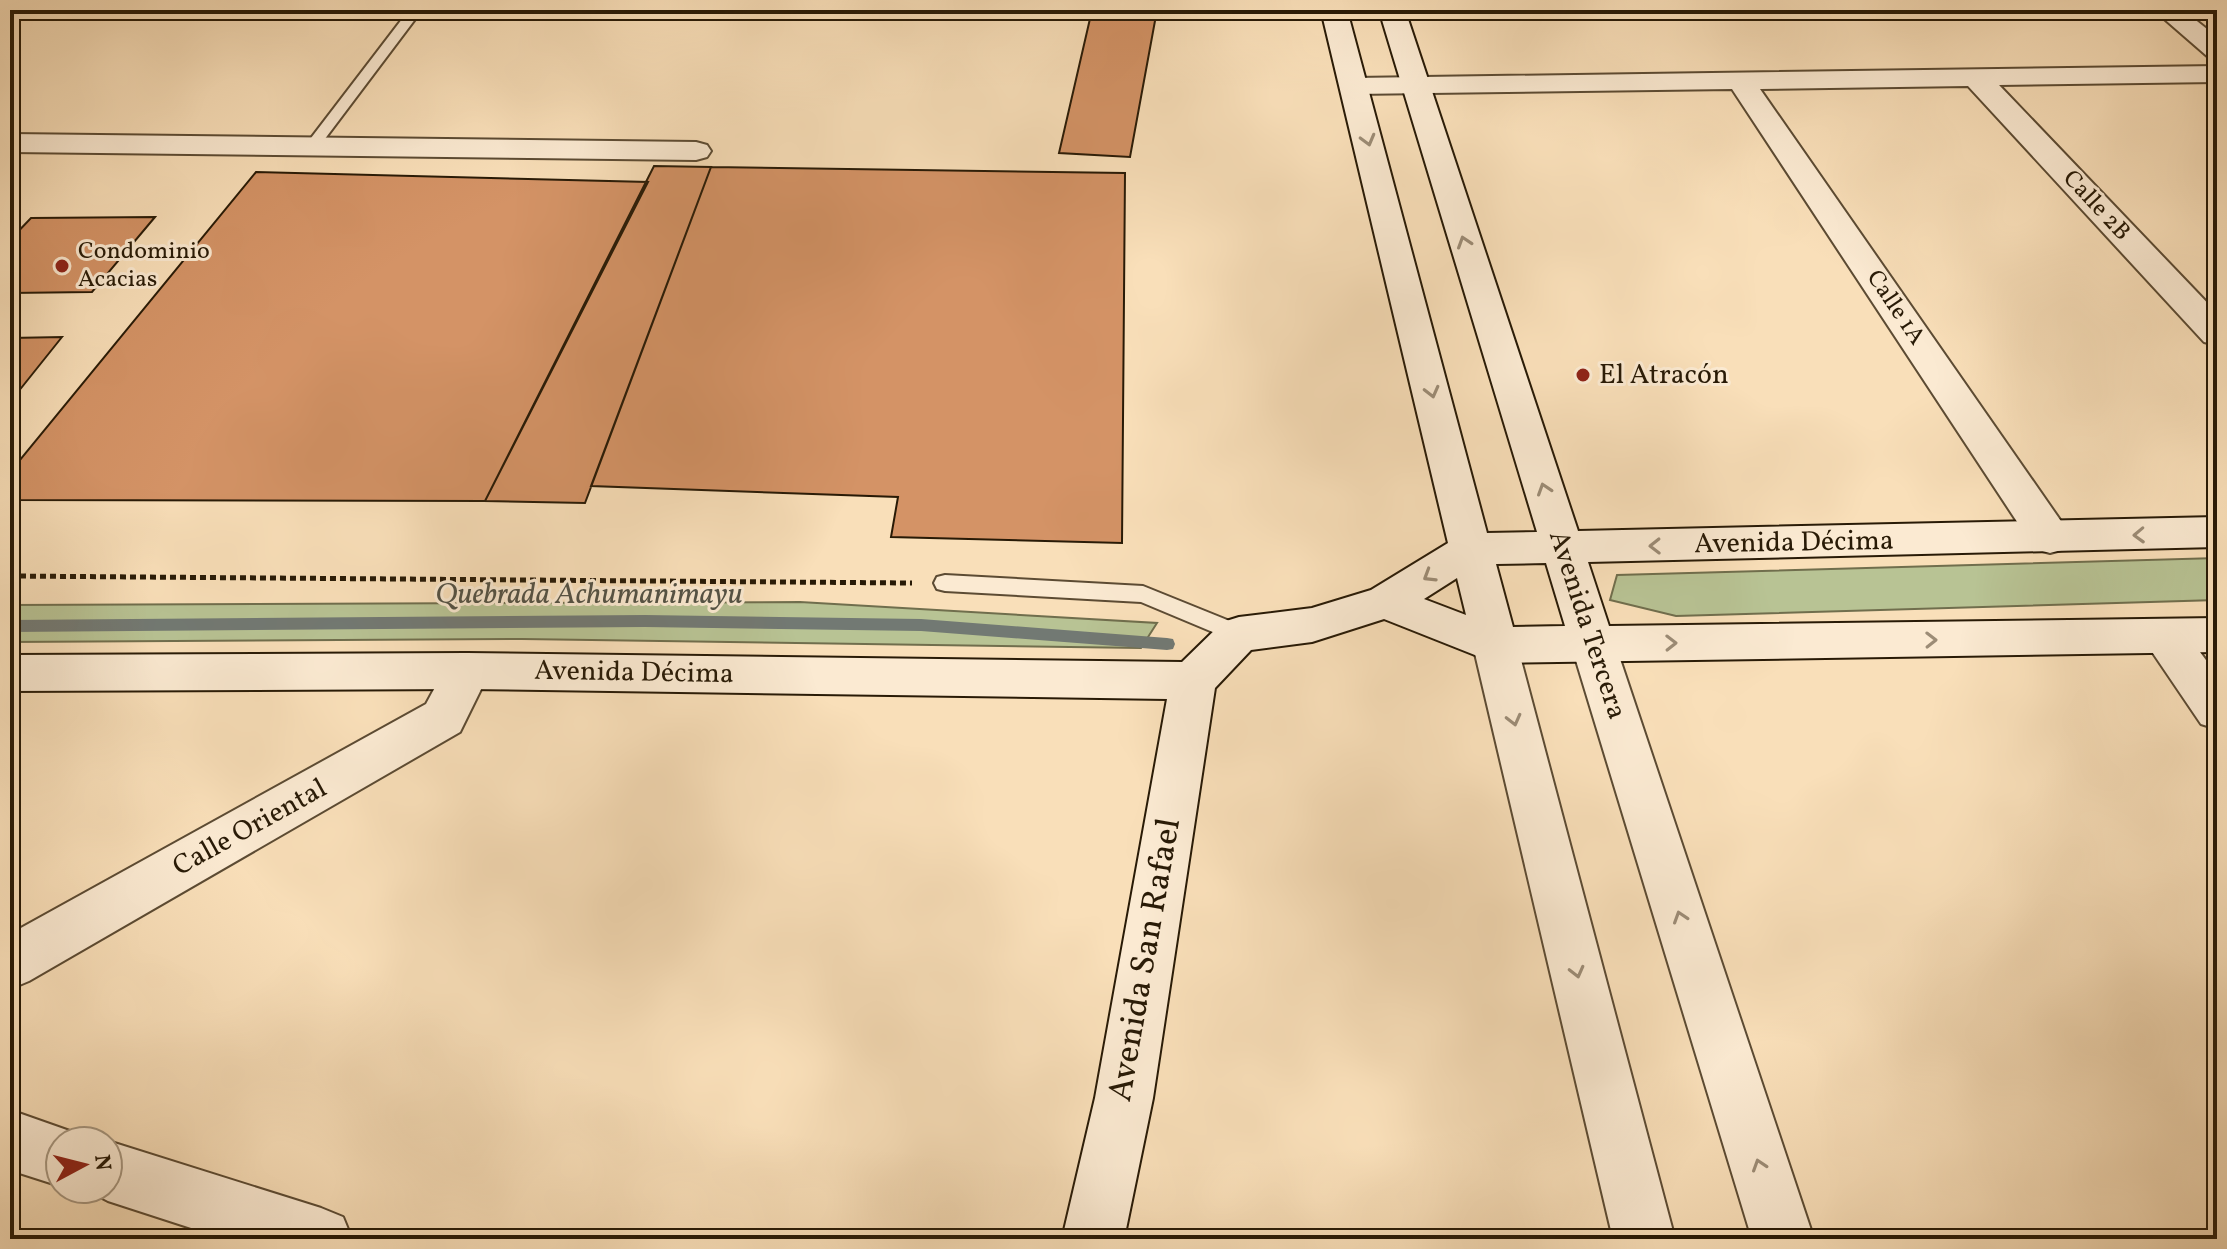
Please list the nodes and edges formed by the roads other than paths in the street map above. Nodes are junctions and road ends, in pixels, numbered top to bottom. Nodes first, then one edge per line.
1 (416, 10) edge
2 (1334, 10) edge
3 (1392, 10) edge
4 (2167, 10) edge
5 (2217, 50) edge
6 (2217, 74) edge
7 (1975, 77) junction
8 (1739, 79) junction
9 (1354, 86) junction
10 (1415, 86) junction
11 (10, 143) edge
12 (313, 145) junction
13 (696, 151) dead end
14 (2217, 334) edge
15 (2217, 532) edge
16 (2050, 538) junction
17 (1562, 548) junction
18 (1471, 549) junction
19 (945, 583) road end
20 (1386, 602) junction
21 (1239, 634) junction
22 (2217, 635) edge
23 (2164, 637) junction
24 (1593, 644) junction
25 (1495, 645) junction
26 (467, 671) junction
27 (10, 673) edge
28 (1193, 681) junction
29 (2217, 710) edge
30 (10, 963) edge
31 (10, 1140) edge
32 (44, 1151) edge
33 (124, 1176) edge
34 (321, 1239) edge
35 (1093, 1239) edge
36 (1644, 1239) edge
37 (1783, 1239) edge

1 - 12 lane
2 - 9 street
3 - 10 street, Avenida Tercera
4 - 5 street
6 - 7 street
7 - 8 street
7 - 14 street, Calle 2B
8 - 10 street
8 - 16 street, Calle 1A
9 - 10 street
9 -> 18 street
17 -> 10 street, Avenida Tercera
11 - 12 street
12 - 13 street
15 -> 16 street, Avenida Décima
16 -> 17 street, Avenida Décima
17 - 18 street, Avenida Décima
17 - 24 street, Avenida Tercera
18 -> 20 street
18 - 25 street
19 - 21 lane
20 - 21 street
20 - 25 street
21 - 28 street
22 - 23 street
24 -> 23 street
23 - 29 street
24 - 25 street
37 -> 24 street, Avenida Tercera
25 -> 36 street
26 - 27 street, Avenida Décima
26 - 28 street, Avenida Décima
26 - 30 street, Calle Oriental
28 - 35 street, Avenida San Rafael
31 - 32 street
33 - 34 street

